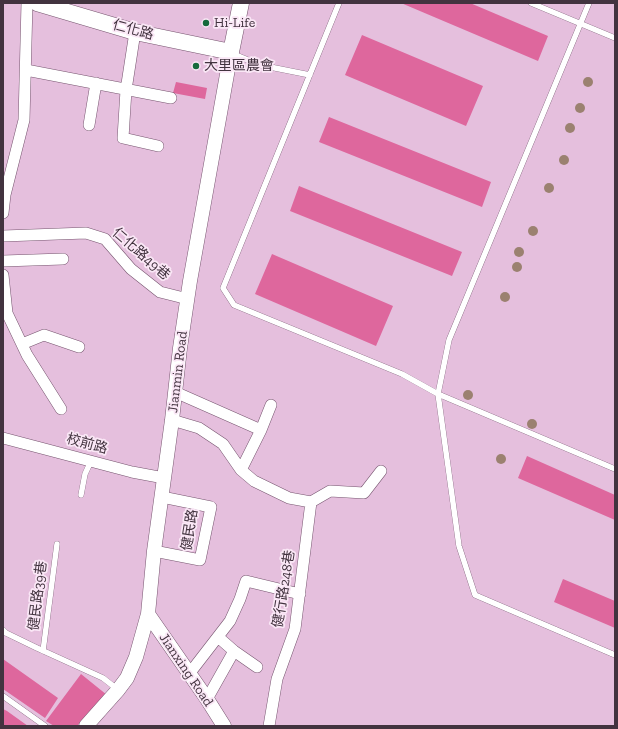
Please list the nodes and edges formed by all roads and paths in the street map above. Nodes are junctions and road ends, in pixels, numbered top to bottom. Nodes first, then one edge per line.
1 (27, 3) edge
2 (37, 3) edge
3 (241, 3) edge
4 (339, 3) edge
5 (531, 3) edge
6 (589, 3) edge
7 (581, 24) junction
8 (135, 32) junction
9 (615, 38) edge
10 (231, 52) junction
11 (26, 70) junction
12 (310, 75) junction
13 (96, 83) junction
14 (126, 90) junction
15 (171, 98) dead end
16 (89, 125) dead end
17 (158, 146) dead end
18 (3, 213) edge
19 (3, 236) edge
20 (63, 260) dead end
21 (3, 261) edge
22 (3, 275) edge
23 (188, 299) junction
24 (22, 344) junction
25 (79, 347) dead end
26 (175, 392) junction
27 (438, 394) junction
28 (271, 405) dead end
29 (61, 409) dead end
30 (172, 420) junction
31 (261, 430) junction
32 (3, 438) edge
33 (91, 461) junction
34 (615, 469) edge
35 (241, 470) junction
36 (381, 471) dead end
37 (164, 478) junction
38 (81, 495) dead end
39 (162, 497) junction
40 (311, 502) junction
41 (57, 544) dead end
42 (154, 551) junction
43 (300, 594) junction
44 (148, 614) junction
45 (3, 630) edge
46 (218, 636) junction
47 (43, 651) junction
48 (234, 651) junction
49 (615, 655) edge
50 (257, 667) dead end
51 (189, 674) junction
52 (118, 690) junction
53 (3, 696) edge
54 (207, 699) junction
55 (45, 726) edge
56 (86, 726) edge
57 (224, 726) edge
58 (269, 726) edge

1 - 11 street
2 - 8 main road, 仁化路
3 - 10 main road, Jianmin Road
4 - 12 lane
5 - 7 lane
6 - 7 lane
7 - 9 lane
7 - 27 lane
8 - 10 main road, 仁化路
8 - 14 street
10 - 12 lane
10 - 23 street, Jianmin Road
11 - 13 street
11 - 18 street
12 - 27 lane
13 - 14 street
13 - 16 street
14 - 15 street
14 - 17 street
19 - 23 street, 仁化路49巷
20 - 21 street
22 - 24 street
23 - 26 street, Jianmin Road
24 - 25 street
24 - 29 street
26 - 30 street, Jianmin Road
26 - 31 street
27 - 34 lane
27 - 49 lane
28 - 31 street
30 - 35 street
30 - 37 street, Jianmin Road
31 - 35 street
32 - 33 street, 校前路
33 - 37 street, 校前路
33 - 38 lane
35 - 40 street
36 - 40 street
37 - 39 street, Jianmin Road
39 - 42 street, Jianmin Road
39 - 42 street, 健民路
40 - 43 street, 健行路248巷
41 - 47 lane, 健民路39巷
42 - 44 street, Jianmin Road
43 - 46 street
43 - 58 street, 健行路248巷
44 - 51 street, Jianxing Road
44 - 52 street, Jianmin Road
45 - 47 lane, 健民路39巷
46 - 48 street
46 - 51 street
47 - 52 lane, 健民路39巷
48 - 50 street
48 - 54 street
51 - 54 street, Jianxing Road
52 - 56 street, Jianmin Road
53 - 55 lane
54 - 57 street, Jianxing Road

